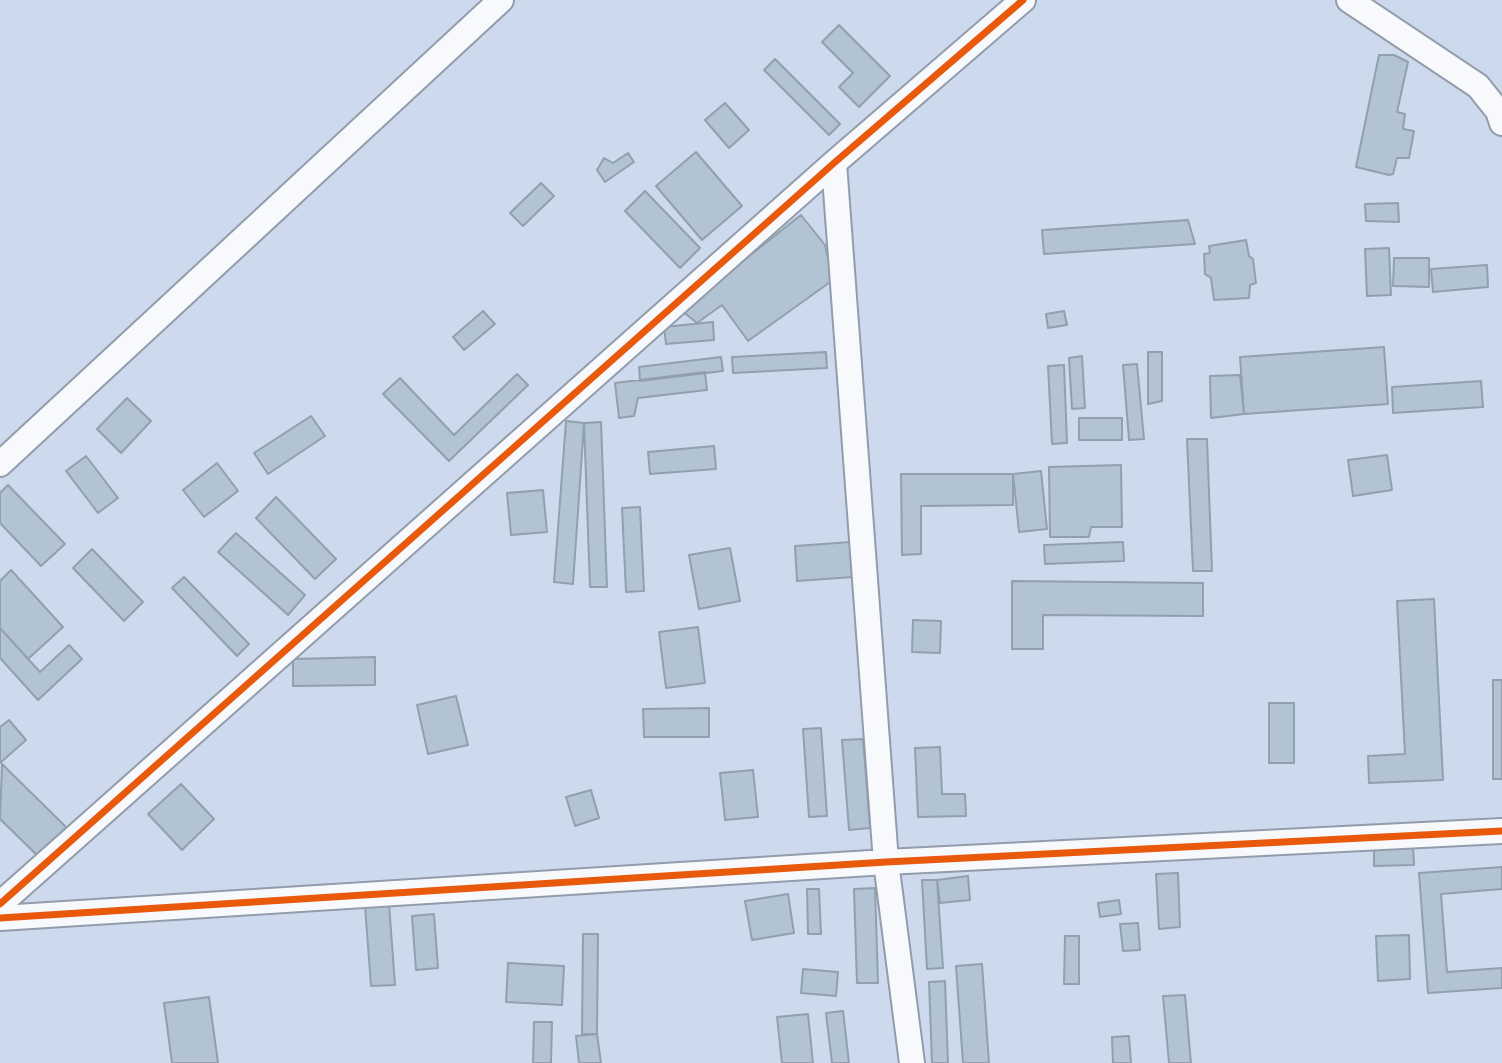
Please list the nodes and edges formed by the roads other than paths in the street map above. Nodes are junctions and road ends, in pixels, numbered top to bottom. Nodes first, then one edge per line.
1 (501, 0) edge
2 (1023, 0) edge
3 (1349, 0) edge
4 (1502, 123) edge
5 (834, 163) junction
6 (0, 464) edge
7 (1502, 831) edge
8 (887, 862) junction
9 (0, 904) edge
10 (0, 918) edge
11 (912, 1063) edge

1 - 6 street
2 - 5 street
3 - 4 street
5 - 8 street
5 - 9 street
7 - 8 street
8 - 10 street
8 - 11 street

